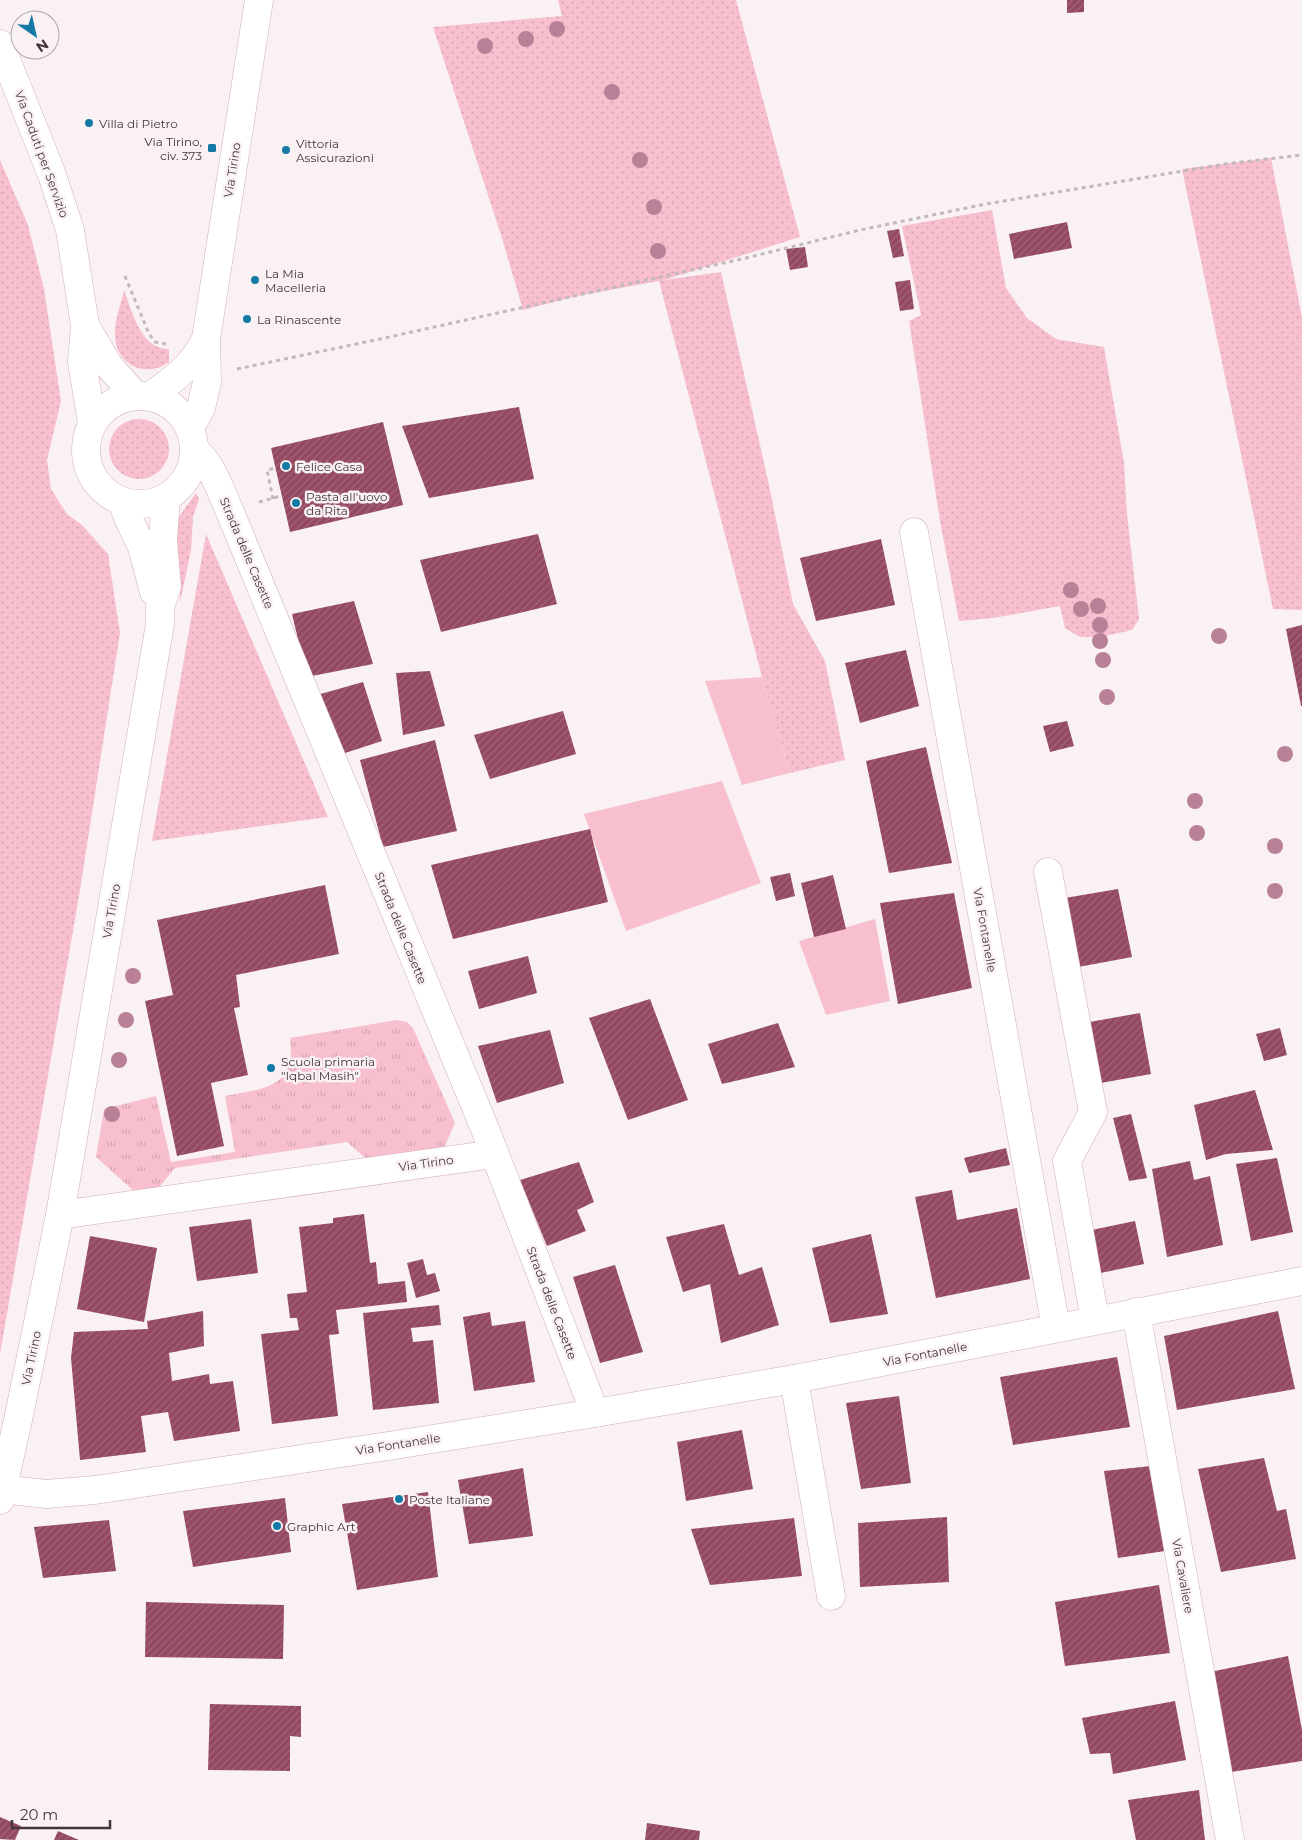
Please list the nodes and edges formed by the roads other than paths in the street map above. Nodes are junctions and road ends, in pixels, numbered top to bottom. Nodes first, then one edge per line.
1 (259, 0) edge
2 (0, 44) edge
3 (85, 325) junction
4 (206, 339) junction
5 (143, 396) junction
6 (92, 423) junction
7 (192, 438) junction
8 (166, 498) junction
9 (122, 502) junction
10 (914, 532) dead end
11 (160, 607) junction
12 (1048, 872) dead end
13 (494, 1154) junction
14 (60, 1215) junction
15 (1302, 1281) edge
16 (1136, 1312) junction
17 (1095, 1320) junction
18 (1056, 1328) junction
19 (794, 1379) junction
20 (595, 1413) junction
21 (1, 1493) edge
22 (831, 1596) dead end
23 (1230, 1840) edge

1 - 4 street, Via Tirino
2 - 3 street, Via Caduti per Servizio
3 - 5 street, Via Caduti per Servizio
3 - 6 street, Via Caduti per Servizio
4 - 5 street, Via Tirino
4 - 7 street, Via Tirino
5 - 6 street
5 - 7 street
6 - 9 street
7 - 8 street
7 - 13 street, Strada delle Casette
8 - 9 street
8 - 11 street, Via Tirino
9 - 11 street, Via Tirino
10 - 18 street, Via Fontanelle
11 - 14 street, Via Tirino
12 - 17 street
13 - 14 street, Via Tirino
13 - 20 street, Strada delle Casette
14 - 21 street, Via Tirino
15 - 16 street, Via Fontanelle
16 - 17 street, Via Fontanelle
16 - 23 street, Via Cavaliere
17 - 18 street, Via Fontanelle
18 - 19 street, Via Fontanelle
19 - 20 street, Via Fontanelle
19 - 22 street
20 - 21 street, Via Fontanelle

